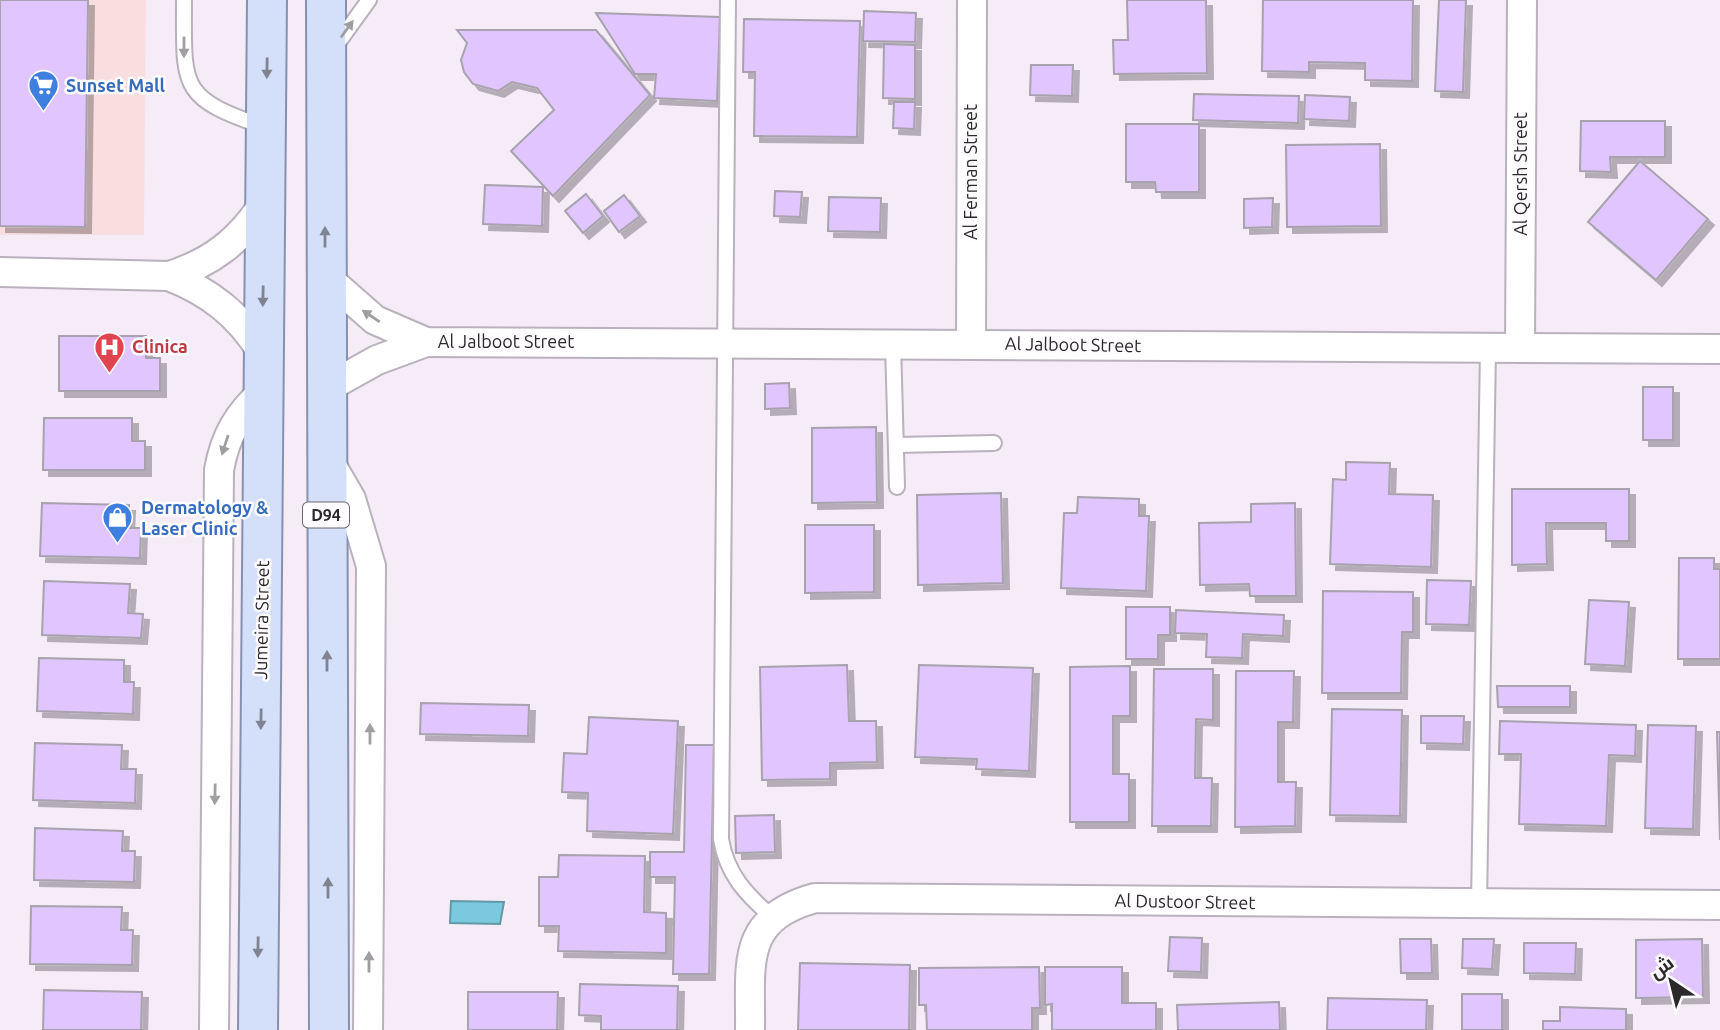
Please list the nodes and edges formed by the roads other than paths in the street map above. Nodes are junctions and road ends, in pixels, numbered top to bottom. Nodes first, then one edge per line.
1 (184, 0) edge
2 (267, 0) edge
3 (326, 0) edge
4 (369, 0) edge
5 (728, 0) edge
6 (972, 0) edge
7 (1522, 0) edge
8 (325, 59) junction
9 (266, 127) junction
10 (264, 202) junction
11 (0, 272) edge
12 (169, 276) junction
13 (325, 276) junction
14 (426, 342) junction
15 (725, 344) junction
16 (893, 344) junction
17 (971, 344) junction
18 (1520, 348) junction
19 (1488, 349) junction
20 (1720, 349) edge
21 (262, 352) junction
22 (325, 389) junction
23 (264, 391) junction
24 (994, 443) dead end
25 (895, 445) junction
26 (325, 456) junction
27 (897, 487) dead end
28 (1479, 904) junction
29 (1720, 905) edge
30 (772, 917) junction
31 (214, 1030) edge
32 (258, 1030) edge
33 (329, 1030) edge
34 (368, 1030) edge
35 (750, 1030) edge

1 -> 9 lane
2 -> 9 main road, Jumeira Street
3 - 8 main road, D94
8 -> 4 lane
5 - 15 lane
6 - 17 street, Al Ferman Street
7 - 18 street, Al Qersh Street
13 -> 8 main road, D94
9 - 10 main road, Jumeira Street
10 - 12 street
10 -> 21 main road, Jumeira Street
11 - 12 street
12 - 21 street
14 -> 13 street, Al Jalboot Street
13 - 22 main road, D94
14 - 15 street, Al Jalboot Street
14 - 22 street, Al Jalboot Street
15 - 16 street, Al Jalboot Street
15 - 30 lane
16 - 17 street, Al Jalboot Street
16 - 25 lane
17 - 19 street, Al Jalboot Street
18 - 19 street, Al Jalboot Street
18 - 20 street, Al Jalboot Street
19 - 28 lane
21 - 23 main road, Jumeira Street
22 - 26 main road, D94
23 -> 31 street
23 -> 32 main road, Jumeira Street
24 - 25 lane
25 - 27 lane
33 -> 26 main road, D94
34 -> 26 street
28 - 29 street, Al Dustoor Street
28 - 30 street, Al Dustoor Street
30 - 35 street

